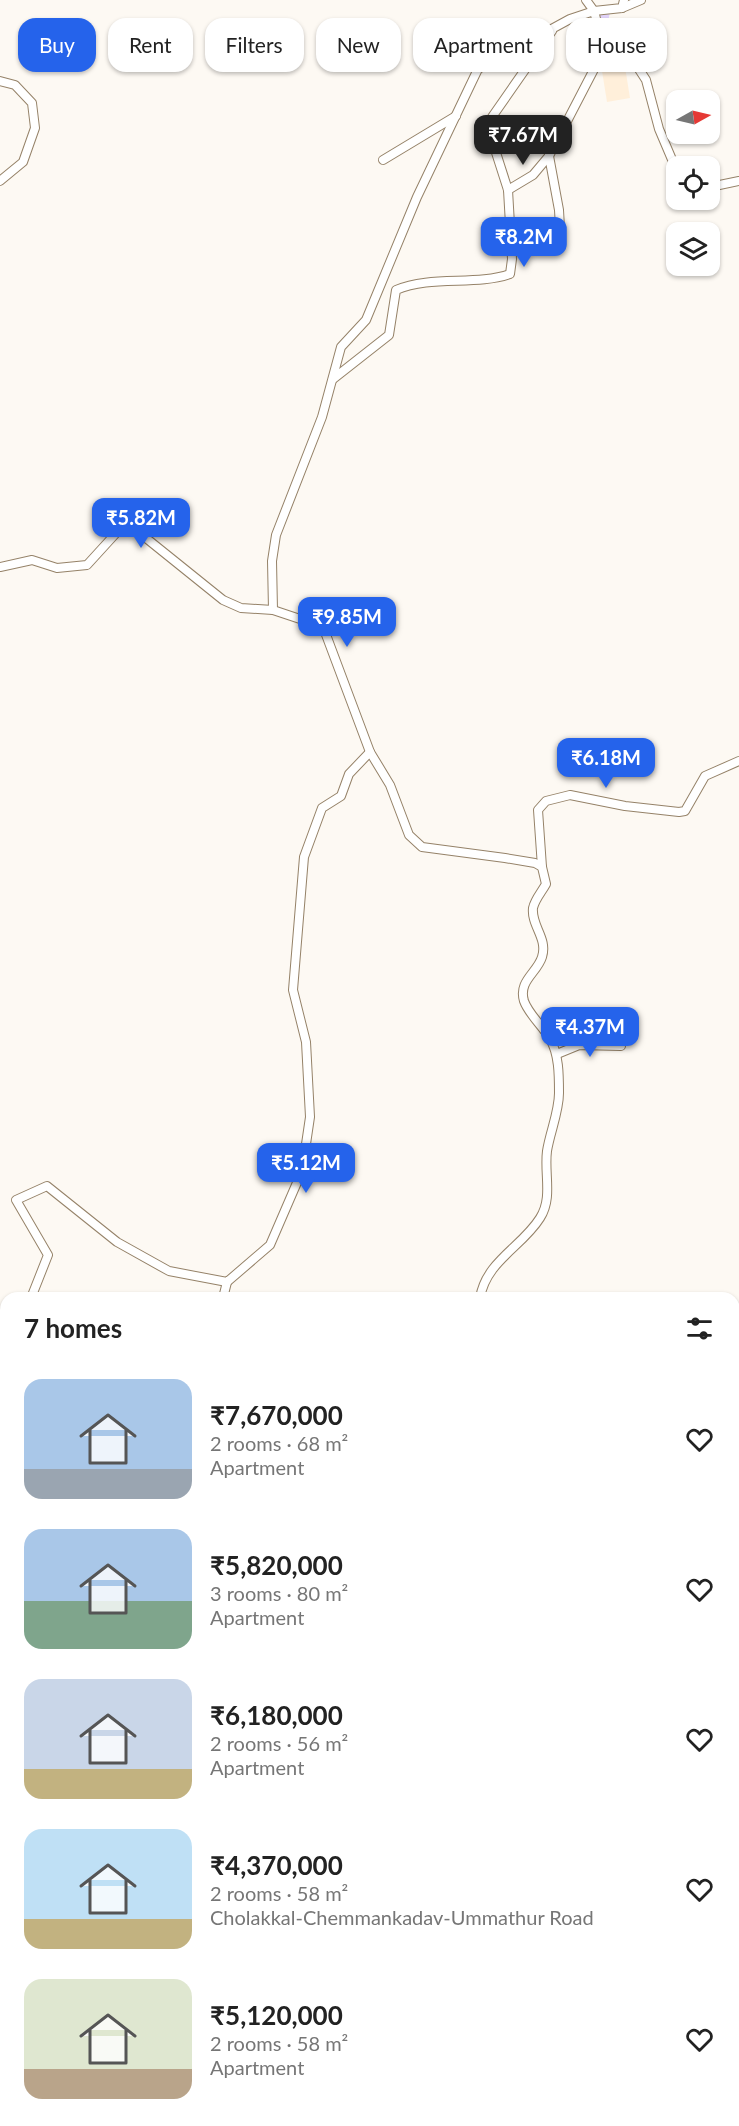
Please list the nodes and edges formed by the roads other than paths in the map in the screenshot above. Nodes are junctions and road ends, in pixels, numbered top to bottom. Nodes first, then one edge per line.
1 (586, 0) edge
2 (641, 0) edge
3 (623, 4) edge
4 (594, 11) junction
5 (596, 18) edge
6 (554, 29) edge
7 (477, 72) edge
8 (524, 72) edge
9 (593, 72) edge
10 (641, 72) edge
11 (0, 81) edge
12 (456, 116) junction
13 (549, 156) junction
14 (670, 156) edge
15 (382, 160) dead end
16 (0, 181) edge
17 (739, 181) edge
18 (720, 185) edge
19 (508, 190) junction
20 (561, 245) dead end
21 (333, 379) junction
22 (0, 567) edge
23 (273, 610) junction
24 (370, 752) junction
25 (739, 761) edge
26 (542, 867) junction
27 (621, 1046) dead end
28 (556, 1054) junction
29 (227, 1282) junction
30 (33, 1292) edge
31 (224, 1292) edge
32 (482, 1292) edge

1 - 4 street
2 - 3 street
3 - 4 street
4 - 5 street
4 - 6 street
7 - 12 street
8 - 19 street
9 - 13 street
10 - 14 street
11 - 16 street
12 - 15 street
12 - 21 street
13 - 19 street
13 - 20 street
17 - 18 street
19 - 21 street
21 - 23 street
22 - 23 street
23 - 24 street
24 - 26 street
24 - 29 street
25 - 26 street
26 - 28 street
27 - 28 street
28 - 32 street
29 - 30 street
29 - 31 street

